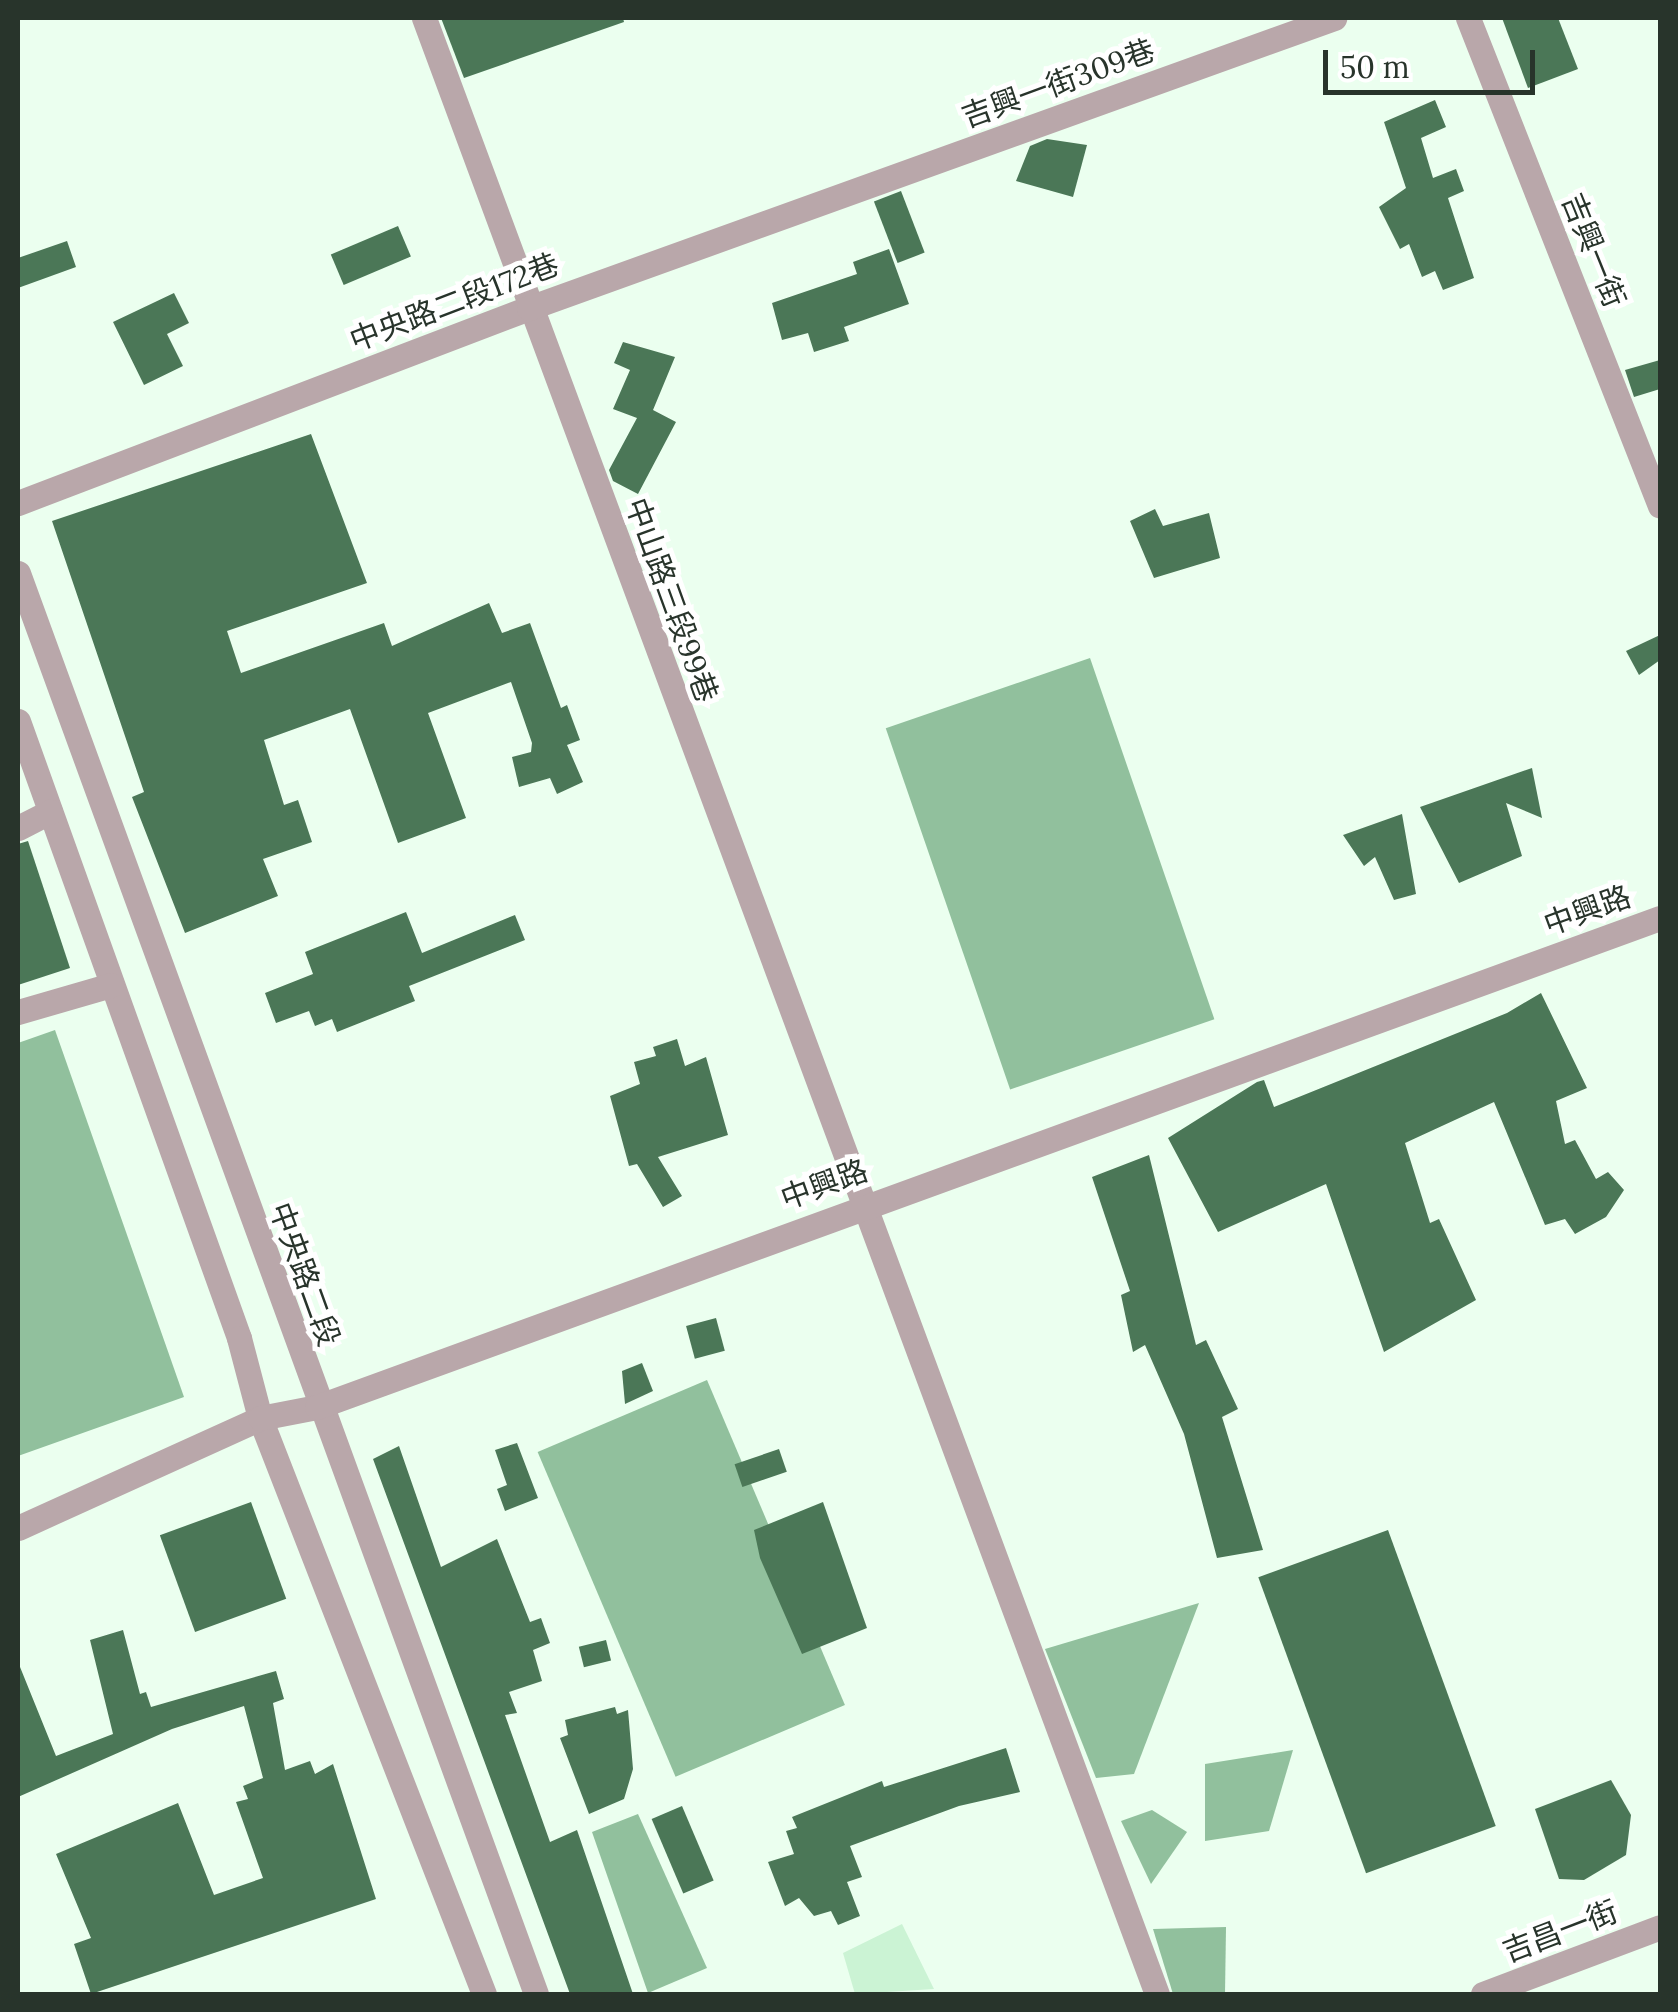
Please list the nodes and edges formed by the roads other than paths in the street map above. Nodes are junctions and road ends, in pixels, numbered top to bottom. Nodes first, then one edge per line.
1 (424, 18) edge
2 (1334, 18) edge
3 (1468, 18) edge
4 (917, 169) joint
5 (529, 308) junction
6 (18, 503) edge
7 (1660, 506) edge
8 (18, 573) edge
9 (18, 721) edge
10 (50, 812) junction
11 (18, 828) edge
12 (1660, 918) edge
13 (110, 985) junction
14 (18, 1012) edge
15 (860, 1205) junction
16 (317, 1407) junction
17 (260, 1418) junction
18 (18, 1528) edge
19 (1660, 1927) edge
20 (484, 1994) edge
21 (536, 1994) edge
22 (1156, 1994) edge
23 (1483, 1994) edge

1 - 5 street, 中山路三段99巷
2 - 4 street, 吉興一街309巷
3 - 7 street, 吉興一街
4 - 5 street, 中央路二段172巷
5 - 6 street, 中央路二段172巷
5 - 15 street, 中山路三段99巷
8 - 16 street, 中央路二段
9 - 10 street
10 - 11 street
10 - 13 street
12 - 15 street, 中興路
13 - 14 street
13 - 17 street
15 - 16 street, 中興路
15 - 22 street, 中山路三段99巷
16 - 17 street, 中興路
16 - 21 street, 中央路二段
17 - 18 street, 中興路
17 - 20 street
19 - 23 street, 吉昌一街

